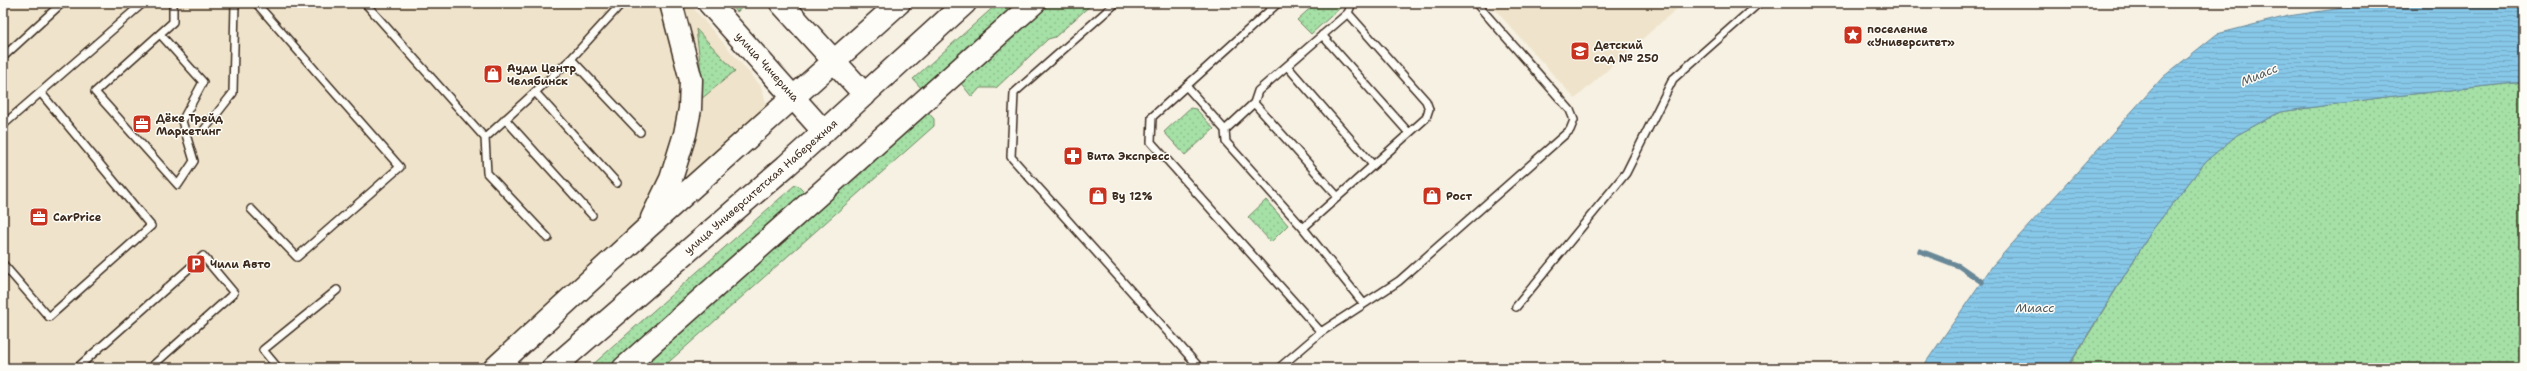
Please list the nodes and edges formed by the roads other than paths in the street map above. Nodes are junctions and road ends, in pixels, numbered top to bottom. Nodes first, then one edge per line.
1 (62, 3) edge
2 (143, 3) edge
3 (173, 3) edge
4 (235, 3) edge
5 (256, 3) edge
6 (365, 3) edge
7 (622, 3) edge
8 (671, 3) edge
9 (709, 3) edge
10 (780, 3) edge
11 (899, 3) edge
12 (965, 3) edge
13 (1034, 3) edge
14 (1116, 3) edge
15 (1278, 3) edge
16 (1352, 3) edge
17 (1476, 3) edge
18 (1759, 3) edge
19 (1348, 13) junction
20 (160, 34) junction
21 (1322, 35) junction
22 (3, 57) edge
23 (571, 59) junction
24 (834, 60) junction
25 (1287, 66) junction
26 (1186, 86) junction
27 (535, 92) junction
28 (41, 93) junction
29 (866, 95) junction
30 (793, 97) junction
31 (1254, 103) junction
32 (505, 119) junction
33 (3, 125) edge
34 (204, 130) dead end
35 (1225, 130) junction
36 (640, 132) dead end
37 (824, 132) junction
38 (1409, 133) junction
39 (485, 138) junction
40 (1373, 165) junction
41 (617, 183) dead end
42 (1338, 197) junction
43 (251, 209) dead end
44 (592, 215) dead end
45 (647, 228) junction
46 (1303, 228) junction
47 (548, 238) dead end
48 (3, 264) edge
49 (337, 290) dead end
50 (1364, 304) junction
51 (1516, 307) dead end
52 (1321, 332) junction
53 (78, 367) edge
54 (150, 368) edge
55 (278, 368) edge
56 (495, 368) edge
57 (553, 368) edge
58 (624, 368) edge
59 (1200, 368) edge
60 (1280, 368) edge

1 - 22 lane
2 - 28 lane
3 - 20 lane
4 - 34 lane
5 - 43 lane
6 - 39 lane
7 - 23 lane
8 - 45 main road
9 - 30 main road, улица Чичерина
10 - 24 main road
11 - 24 main road
12 - 29 main road, улица Университетская Набережная
13 - 58 main road
14 - 59 lane
15 - 26 lane
16 - 19 lane
17 - 50 lane
18 - 51 lane
19 - 21 lane
19 - 38 lane
20 - 20 lane
21 - 25 lane
21 - 38 lane
23 - 27 lane
23 - 36 lane
24 - 29 main road
24 - 30 main road
25 - 31 lane
25 - 40 lane
26 - 35 lane
26 - 52 lane
27 - 32 lane
27 - 41 lane
28 - 33 lane
28 - 48 lane
29 - 37 main road, улица Университетская Набережная
30 - 37 main road, улица Чичерина
30 - 45 main road
31 - 35 lane
31 - 42 lane
32 - 39 lane
32 - 44 lane
35 - 46 lane
37 - 57 main road, улица Университетская Набережная
38 - 40 lane
39 - 47 lane
40 - 42 lane
42 - 46 lane
45 - 56 main road
46 - 50 lane
49 - 55 lane
50 - 52 lane
52 - 60 lane
53 - 54 lane

